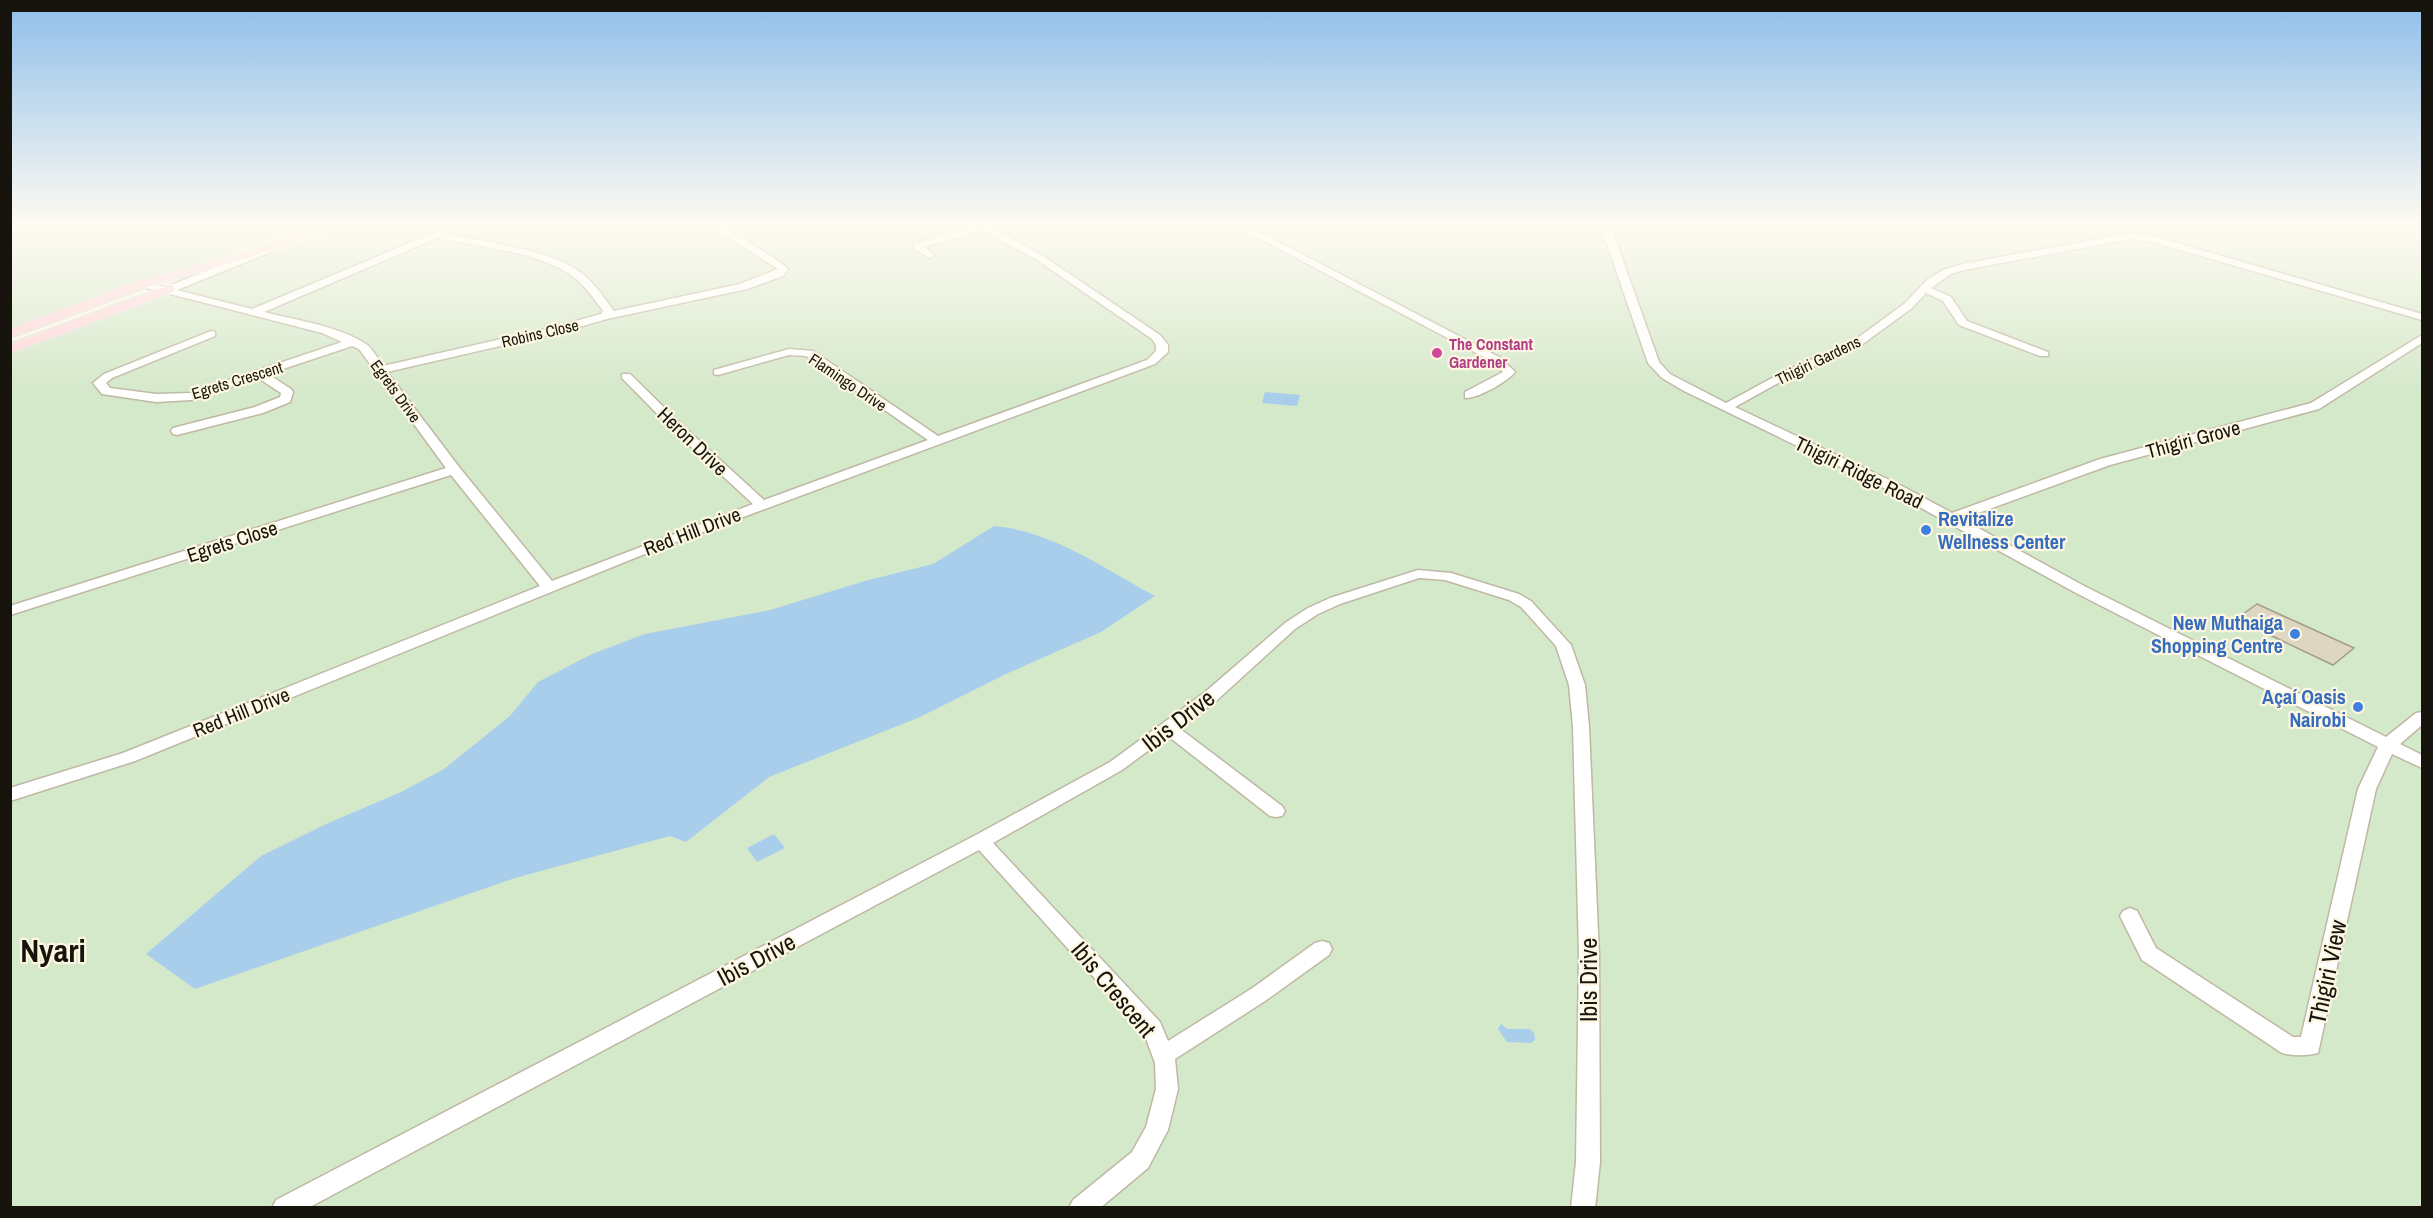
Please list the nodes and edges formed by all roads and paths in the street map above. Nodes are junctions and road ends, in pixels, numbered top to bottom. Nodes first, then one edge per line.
1 (154, 281) edge
2 (189, 281) edge
3 (328, 281) edge
4 (584, 281) edge
5 (760, 281) edge
6 (1074, 281) edge
7 (1346, 281) edge
8 (1625, 281) edge
9 (1934, 281) edge
10 (2297, 281) edge
11 (143, 284) junction
12 (1924, 288) junction
13 (169, 289) junction
14 (254, 312) junction
15 (605, 316) junction
16 (2422, 317) edge
17 (10, 334) edge
18 (211, 334) dead end
19 (2422, 338) edge
20 (354, 342) junction
21 (10, 349) edge
22 (2044, 354) dead end
23 (381, 370) junction
24 (717, 372) dead end
25 (260, 374) junction
26 (626, 376) dead end
27 (1469, 395) dead end
28 (1725, 408) junction
29 (177, 431) dead end
30 (937, 441) junction
31 (454, 470) junction
32 (762, 505) junction
33 (1952, 518) junction
34 (549, 587) junction
35 (10, 611) edge
36 (2422, 717) edge
37 (1170, 729) junction
38 (2387, 745) junction
39 (2422, 762) edge
40 (10, 795) edge
41 (1276, 811) dead end
42 (981, 841) junction
43 (2130, 916) dead end
44 (1322, 949) dead end
45 (1164, 1055) junction
46 (284, 1208) edge
47 (1081, 1208) edge
48 (1583, 1208) edge

1 - 11 main road
2 - 13 street
3 - 14 street
4 - 15 street, Robins Close
5 - 15 street
6 - 30 street, Red Hill Drive
7 - 27 street
8 - 28 street, Thigiri Ridge Road
9 - 12 street, Thigiri Gardens
10 - 16 street, Thigiri Gardens
11 - 13 street, Egrets Drive
11 - 17 main road
12 - 22 street
12 - 28 street, Thigiri Gardens
13 - 14 street, Egrets Drive
13 - 21 main road
14 - 20 street, Egrets Drive
15 - 23 street, Robins Close
18 - 25 street, Egrets Crescent
19 - 33 street, Thigiri Grove
20 - 23 street, Egrets Drive
20 - 25 street, Egrets Crescent
23 - 31 street, Egrets Drive
24 - 30 street, Flamingo Drive
25 - 29 street
26 - 32 street, Heron Drive
28 - 33 street, Thigiri Ridge Road
30 - 32 street, Red Hill Drive
31 - 34 street, Egrets Drive
31 - 35 street, Egrets Close
32 - 34 street, Red Hill Drive
33 - 38 street, Thigiri Ridge Road
34 - 40 street, Red Hill Drive
36 - 38 street
37 - 41 street
37 - 42 street, Ibis Drive
37 - 48 street, Ibis Drive
38 - 39 street, Thigiri Ridge Road
38 - 43 street, Thigiri View
42 - 45 street, Ibis Crescent
42 - 46 street, Ibis Drive
44 - 45 street
45 - 47 street, Ibis Crescent

